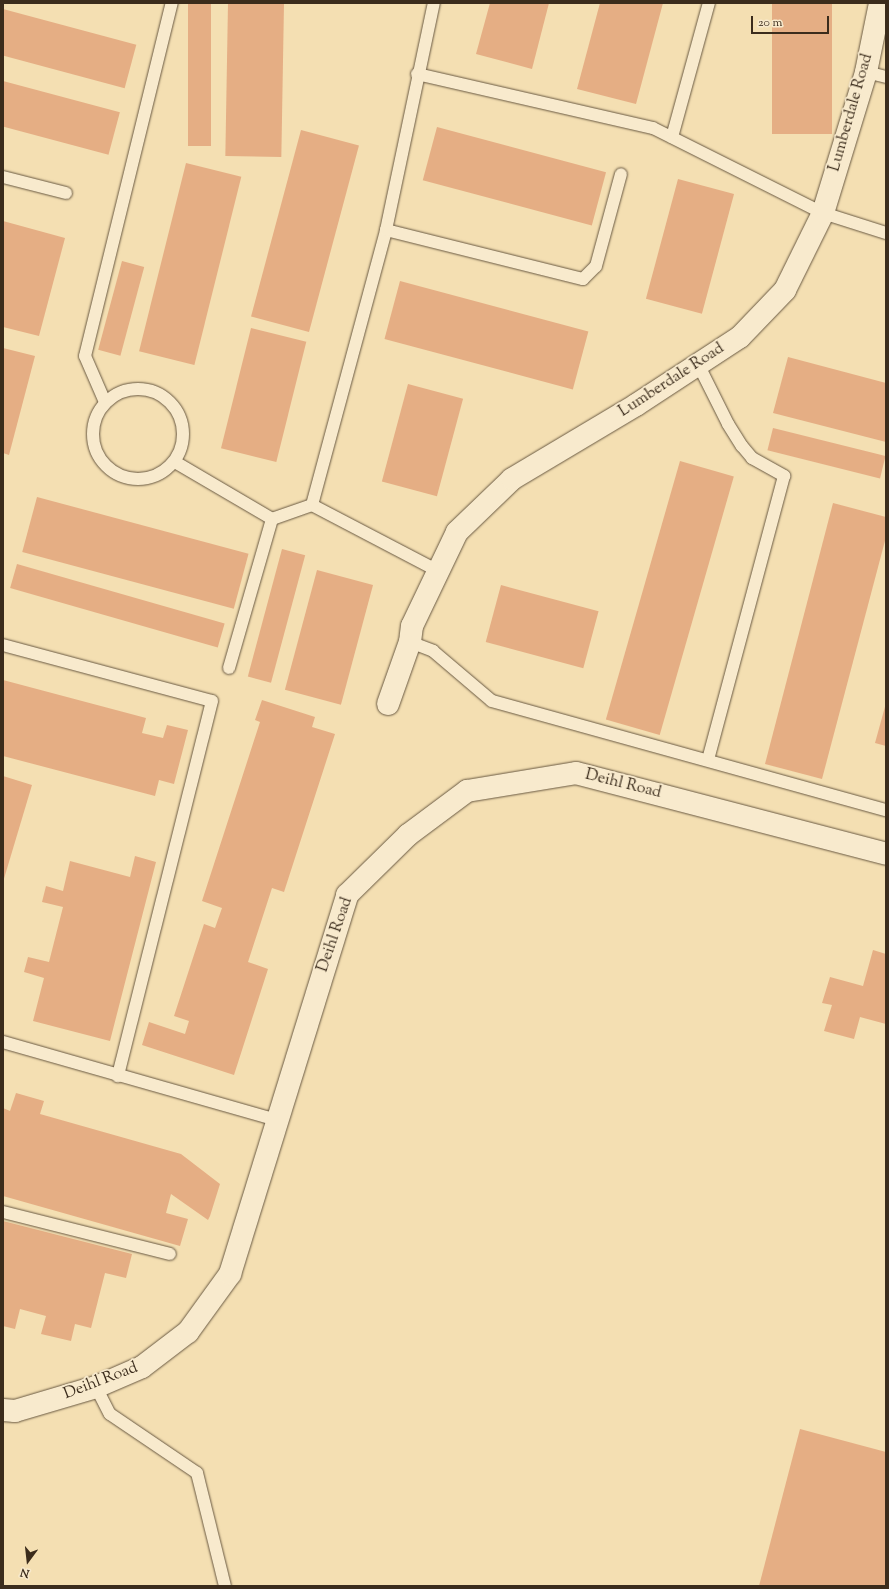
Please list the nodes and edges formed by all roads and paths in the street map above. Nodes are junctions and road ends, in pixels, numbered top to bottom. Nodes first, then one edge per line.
1 (172, 3) edge
2 (434, 3) edge
3 (709, 3) edge
4 (880, 3) edge
5 (417, 74) junction
6 (876, 75) edge
7 (672, 137) junction
8 (622, 174) dead end
9 (3, 177) edge
10 (66, 193) dead end
11 (823, 213) junction
12 (386, 230) junction
13 (886, 233) edge
14 (698, 364) junction
15 (105, 402) junction
16 (175, 462) junction
17 (312, 505) junction
18 (272, 519) junction
19 (438, 571) junction
20 (410, 642) junction
21 (3, 645) edge
22 (229, 668) dead end
23 (388, 704) dead end
24 (708, 760) junction
25 (886, 810) edge
26 (886, 854) edge
27 (3, 1042) edge
28 (118, 1076) junction
29 (277, 1120) junction
30 (3, 1212) edge
31 (170, 1254) dead end
32 (96, 1387) junction
33 (3, 1410) edge
34 (225, 1586) edge

1 - 15 lane
2 - 5 lane
3 - 7 lane
4 - 6 street, Lumberdale Road
5 - 7 lane
5 - 12 lane
6 - 11 street, Lumberdale Road
7 - 11 lane
8 - 12 lane
9 - 10 lane
11 - 13 lane
11 - 14 street, Lumberdale Road
12 - 17 lane
14 - 19 street, Lumberdale Road
14 - 24 lane
15 - 16 lane
15 - 16 lane
16 - 18 lane
17 - 18 lane
17 - 19 lane
18 - 22 lane
19 - 20 street, Lumberdale Road
20 - 23 street, Lumberdale Road
20 - 24 lane
21 - 28 lane
24 - 25 lane
26 - 29 street, Deihl Road
27 - 28 lane
28 - 29 lane
29 - 32 street, Deihl Road
30 - 31 lane
32 - 33 street, Deihl Road
32 - 34 lane

